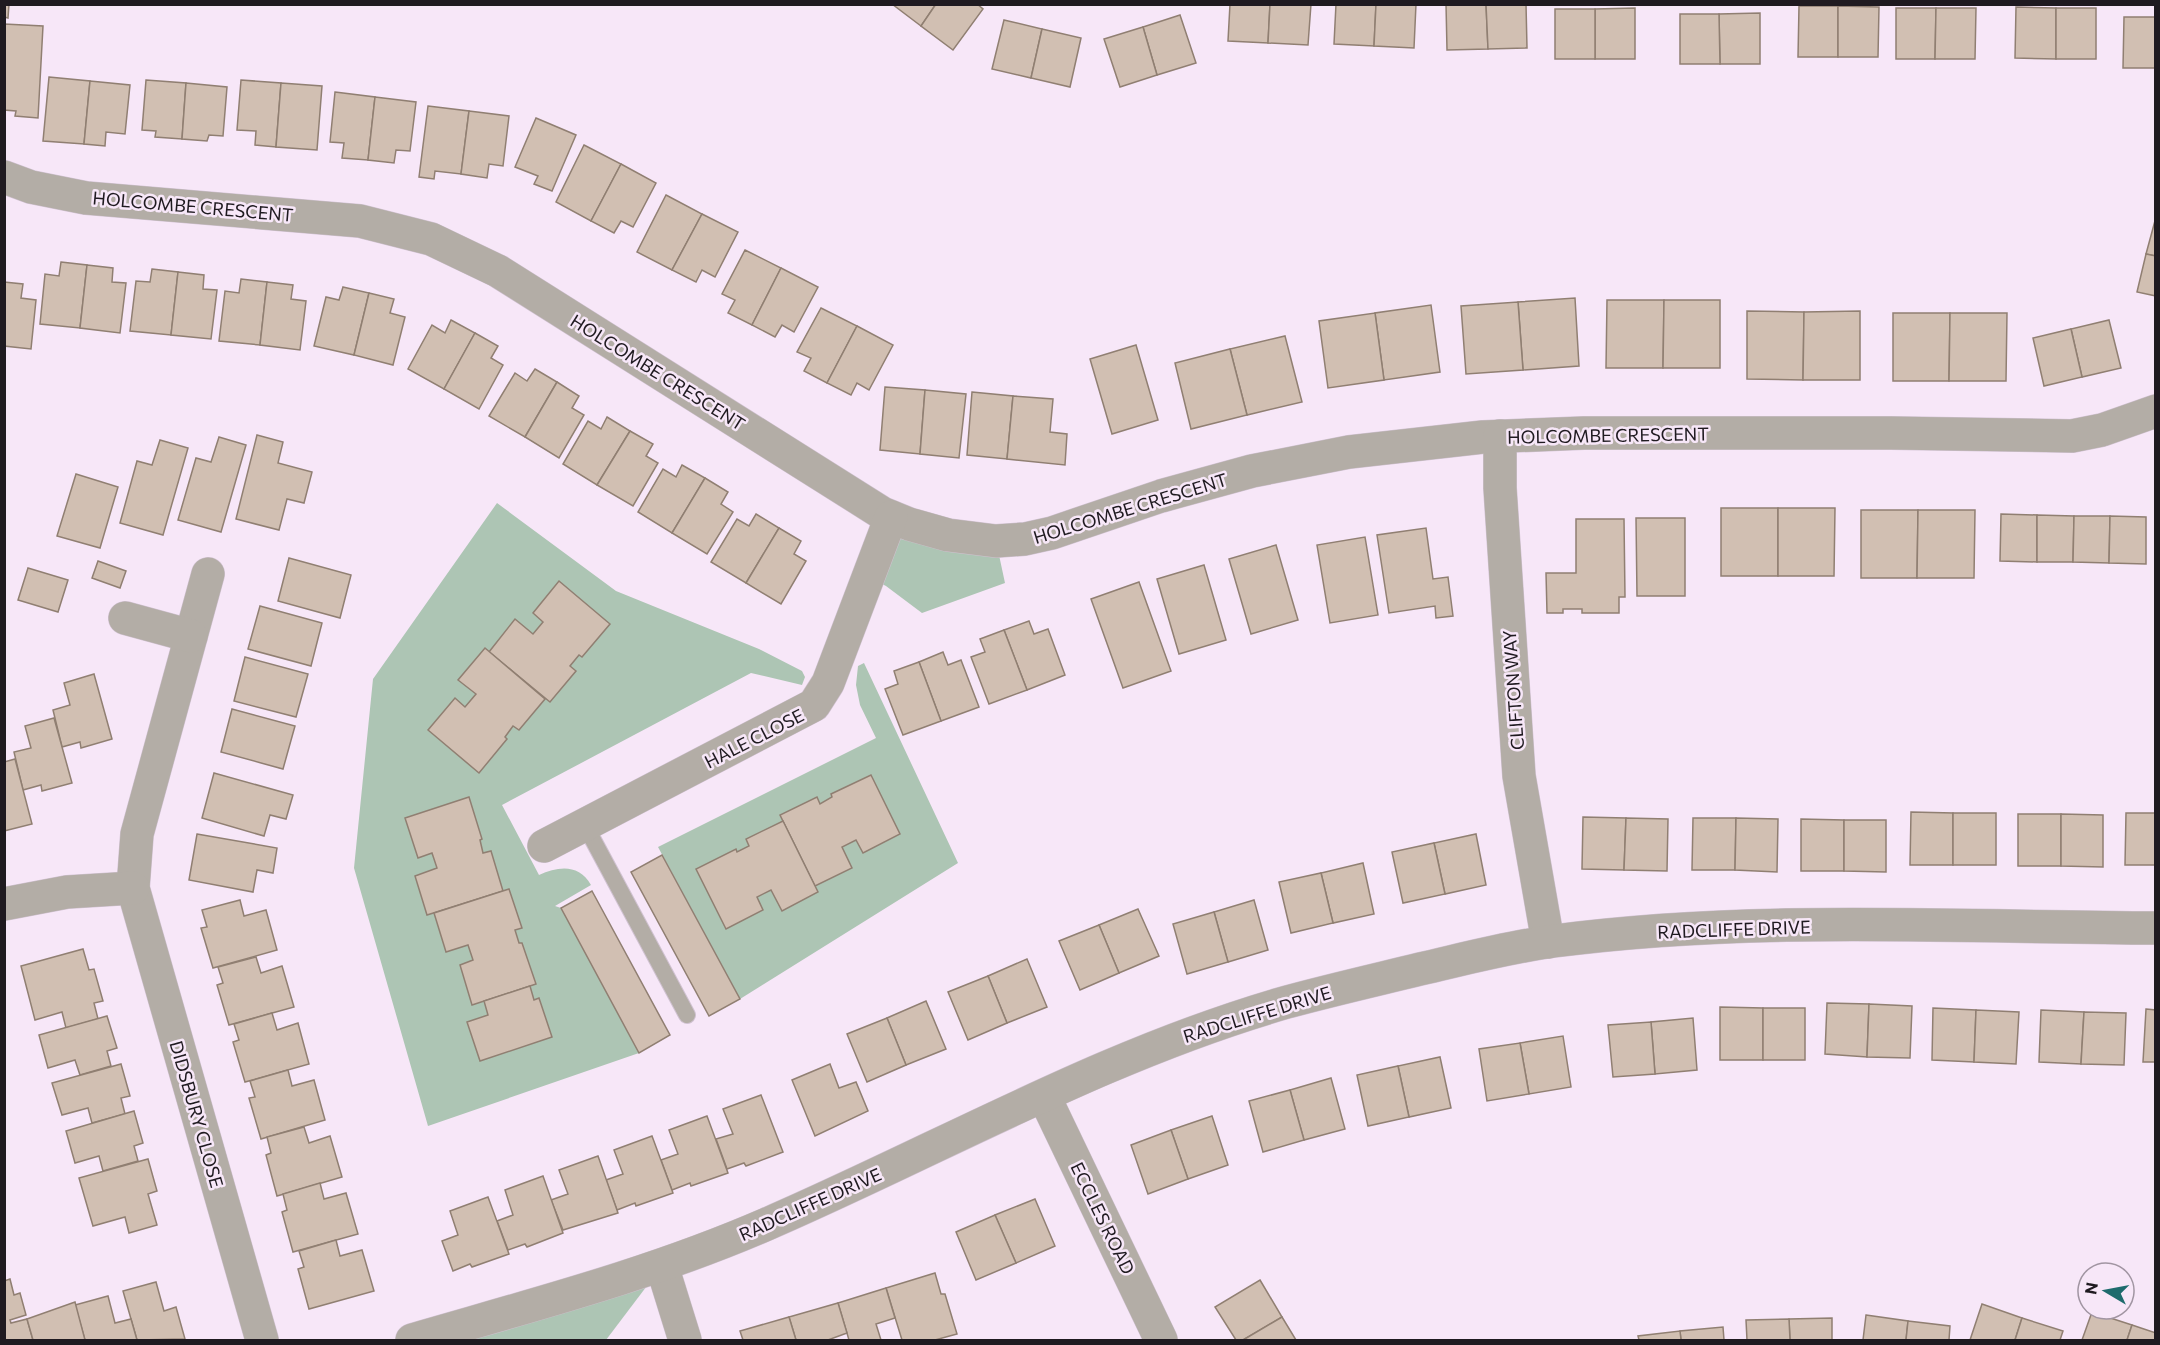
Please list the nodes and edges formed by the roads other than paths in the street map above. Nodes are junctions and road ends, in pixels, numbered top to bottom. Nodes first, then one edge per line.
1 (4, 177) edge
2 (2156, 411) edge
3 (1500, 436) junction
4 (891, 517) junction
5 (208, 574) dead end
6 (125, 618) dead end
7 (191, 636) junction
8 (585, 825) junction
9 (544, 846) dead end
10 (132, 888) junction
11 (4, 904) edge
12 (2156, 928) edge
13 (1548, 942) junction
14 (687, 1016) dead end
15 (1044, 1096) junction
16 (662, 1266) junction
17 (262, 1341) edge
18 (412, 1341) edge
19 (685, 1341) edge
20 (1161, 1341) edge

1 - 4 street, HOLCOMBE CRESCENT
2 - 3 street, HOLCOMBE CRESCENT
3 - 4 street, HOLCOMBE CRESCENT
3 - 13 street, CLIFTON WAY
4 - 8 street, HALE CLOSE
5 - 7 street, DIDSBURY CLOSE
6 - 7 street
7 - 10 street, DIDSBURY CLOSE
8 - 9 street, HALE CLOSE
8 - 14 lane
10 - 11 street
10 - 17 street, DIDSBURY CLOSE
12 - 13 street, RADCLIFFE DRIVE
13 - 15 street, RADCLIFFE DRIVE
15 - 16 street, RADCLIFFE DRIVE
15 - 20 street, ECCLES ROAD
16 - 18 street, RADCLIFFE DRIVE
16 - 19 street

